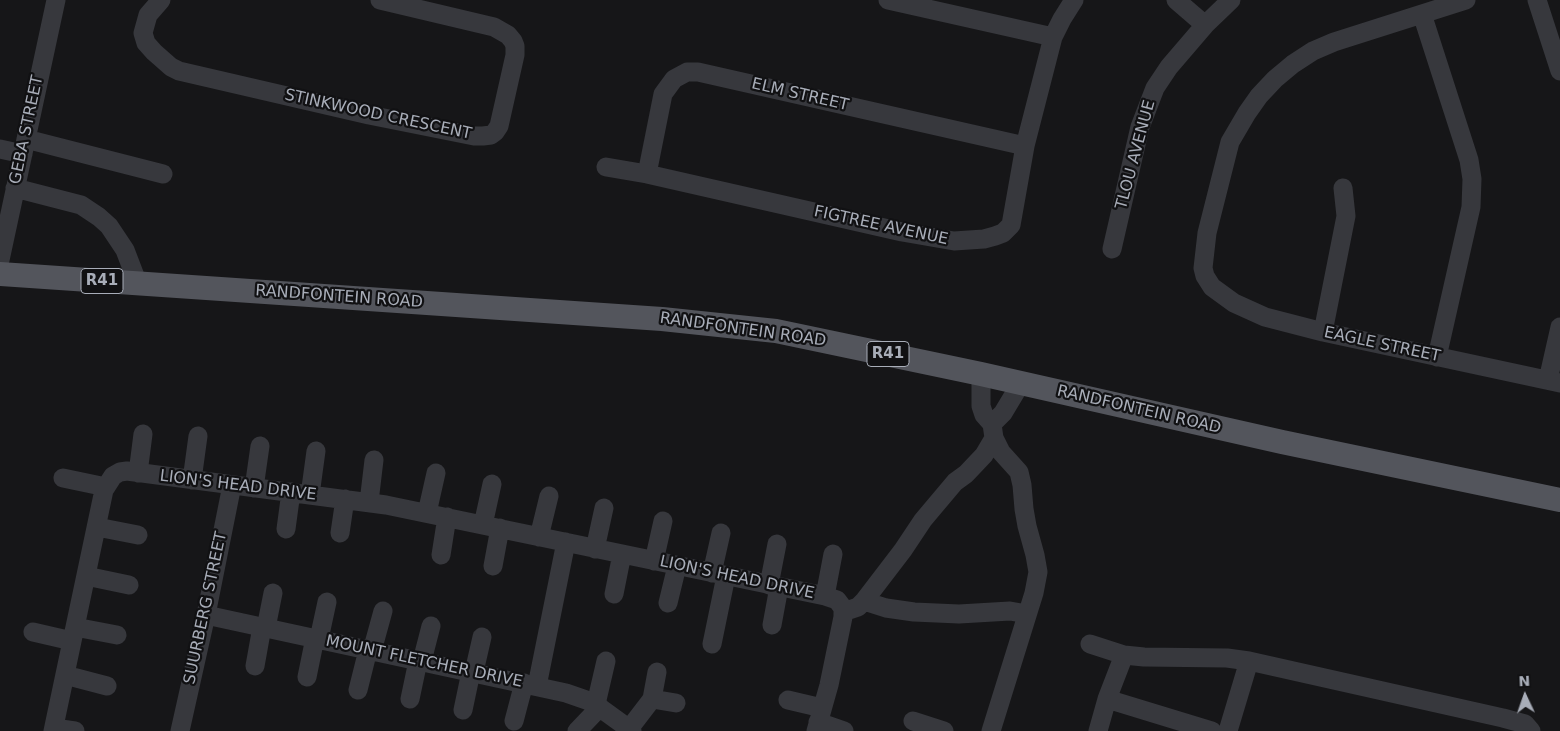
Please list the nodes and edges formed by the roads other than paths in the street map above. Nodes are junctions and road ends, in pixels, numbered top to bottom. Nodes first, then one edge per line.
1 (56, 0) edge
2 (160, 0) edge
3 (380, 0) edge
4 (888, 0) edge
5 (1074, 0) edge
6 (1176, 0) edge
7 (1231, 0) edge
8 (1466, 0) edge
9 (1537, 0) edge
10 (1422, 14) junction
11 (1205, 25) junction
12 (1053, 37) junction
13 (1560, 70) edge
14 (1026, 146) junction
15 (24, 147) junction
16 (0, 149) edge
17 (606, 167) dead end
18 (163, 174) dead end
19 (647, 174) junction
20 (15, 188) junction
21 (1343, 188) dead end
22 (1112, 249) dead end
23 (0, 260) edge
24 (0, 274) edge
25 (138, 284) junction
26 (1560, 327) edge
27 (1323, 332) junction
28 (1437, 356) junction
29 (981, 374) junction
30 (1554, 381) edge
31 (1021, 383) junction
32 (993, 431) junction
33 (143, 434) dead end
34 (198, 436) dead end
35 (260, 446) dead end
36 (316, 452) dead end
37 (374, 460) dead end
38 (138, 473) junction
39 (436, 473) dead end
40 (63, 478) dead end
41 (192, 480) junction
42 (492, 484) dead end
43 (232, 485) junction
44 (106, 487) junction
45 (254, 488) junction
46 (291, 492) junction
47 (310, 495) junction
48 (549, 496) dead end
49 (345, 499) junction
50 (1560, 500) edge
51 (368, 502) junction
52 (604, 508) dead end
53 (427, 513) junction
54 (447, 517) junction
55 (663, 521) dead end
56 (492, 526) junction
57 (97, 527) junction
58 (286, 529) dead end
59 (340, 533) dead end
60 (721, 533) dead end
61 (138, 535) dead end
62 (539, 537) junction
63 (566, 542) junction
64 (777, 544) dead end
65 (595, 549) junction
66 (622, 554) junction
67 (832, 554) dead end
68 (441, 555) dead end
69 (654, 561) junction
70 (493, 566) dead end
71 (677, 566) junction
72 (719, 574) junction
73 (86, 576) junction
74 (130, 584) dead end
75 (774, 586) junction
76 (274, 593) dead end
77 (614, 594) dead end
78 (825, 596) junction
79 (864, 601) junction
80 (327, 602) dead end
81 (668, 603) dead end
82 (383, 610) dead end
83 (844, 612) junction
84 (1027, 614) junction
85 (206, 615) junction
86 (772, 625) dead end
87 (431, 626) dead end
88 (264, 627) junction
89 (33, 632) dead end
90 (74, 634) junction
91 (117, 635) dead end
92 (482, 637) dead end
93 (317, 639) junction
94 (712, 644) dead end
95 (1090, 644) dead end
96 (370, 650) junction
97 (1124, 655) junction
98 (420, 661) junction
99 (606, 661) dead end
100 (1249, 661) junction
101 (255, 666) dead end
102 (473, 672) junction
103 (657, 672) dead end
104 (65, 676) junction
105 (307, 677) dead end
106 (530, 684) junction
107 (107, 686) dead end
108 (358, 690) dead end
109 (410, 699) dead end
110 (1107, 699) junction
111 (652, 700) junction
112 (788, 700) dead end
113 (676, 703) dead end
114 (598, 705) junction
115 (463, 710) dead end
116 (819, 720) edge
117 (913, 721) dead end
118 (514, 722) dead end
119 (54, 729) edge
120 (631, 730) edge
121 (75, 731) edge
122 (180, 731) edge
123 (577, 731) edge
124 (844, 731) edge
125 (944, 731) edge
126 (991, 731) edge
127 (1098, 731) edge
128 (1212, 731) edge
129 (1228, 731) edge
130 (1530, 731) edge

1 - 15 street, GEBA STREET
2 - 3 street, STINKWOOD CRESCENT
4 - 12 street
5 - 12 street, FIGTREE AVENUE
6 - 11 street
7 - 11 street, TLOU AVENUE
8 - 10 street
9 - 13 street
10 - 27 street, EAGLE STREET
10 - 28 street
11 - 22 street, TLOU AVENUE
12 - 14 street, FIGTREE AVENUE
14 - 19 street, FIGTREE AVENUE
14 - 19 street, ELM STREET
15 - 16 street
15 - 18 street
15 - 20 street, GEBA STREET
17 - 19 street, FIGTREE AVENUE
20 - 23 street, GEBA STREET
20 - 25 street
21 - 27 street
24 - 25 main road, RANDFONTEIN ROAD / R41
25 - 29 main road, RANDFONTEIN ROAD / R41
26 - 30 street
27 - 28 street, EAGLE STREET
28 - 30 street, EAGLE STREET
29 - 31 main road, RANDFONTEIN ROAD / R41
29 - 32 street
31 - 32 street
31 - 50 main road, RANDFONTEIN ROAD / R41
32 - 79 street
32 - 84 street
33 - 38 street
34 - 41 street
35 - 45 street
36 - 47 street
37 - 51 street
38 - 41 street, LION'S HEAD DRIVE
38 - 44 street, LION'S HEAD DRIVE
39 - 53 street
40 - 44 street
41 - 43 street, LION'S HEAD DRIVE
42 - 56 street
43 - 45 street, LION'S HEAD DRIVE
43 - 85 street, SUURBERG STREET
44 - 57 street
45 - 46 street, LION'S HEAD DRIVE
46 - 47 street, LION'S HEAD DRIVE
46 - 58 street
47 - 49 street, LION'S HEAD DRIVE
48 - 62 street
49 - 51 street, LION'S HEAD DRIVE
49 - 59 street
51 - 53 street, LION'S HEAD DRIVE
52 - 65 street
53 - 54 street, LION'S HEAD DRIVE
54 - 56 street, LION'S HEAD DRIVE
54 - 68 street
55 - 69 street
56 - 62 street, LION'S HEAD DRIVE
56 - 70 street
57 - 61 street
57 - 73 street
60 - 72 street
62 - 63 street, LION'S HEAD DRIVE
63 - 65 street, LION'S HEAD DRIVE
63 - 106 street
64 - 75 street
65 - 66 street, LION'S HEAD DRIVE
66 - 69 street, LION'S HEAD DRIVE
66 - 77 street
67 - 78 street
69 - 71 street, LION'S HEAD DRIVE
71 - 72 street, LION'S HEAD DRIVE
71 - 81 street
72 - 75 street, LION'S HEAD DRIVE
72 - 94 street
73 - 74 street
73 - 90 street
75 - 78 street, LION'S HEAD DRIVE
75 - 86 street
76 - 88 street
78 - 83 street, LION'S HEAD DRIVE
79 - 83 street
79 - 84 street
80 - 93 street
82 - 96 street
83 - 116 street
84 - 126 street
85 - 88 street, MOUNT FLETCHER DRIVE
85 - 122 street, SUURBERG STREET
87 - 98 street
88 - 93 street, MOUNT FLETCHER DRIVE
88 - 101 street
89 - 90 street
90 - 91 street
90 - 104 street
92 - 102 street
93 - 96 street, MOUNT FLETCHER DRIVE
93 - 105 street
95 - 97 street
96 - 98 street, MOUNT FLETCHER DRIVE
96 - 108 street
97 - 100 street
97 - 110 street
98 - 102 street, MOUNT FLETCHER DRIVE
98 - 109 street
99 - 114 street
100 - 129 street
100 - 130 street
102 - 106 street, MOUNT FLETCHER DRIVE
102 - 115 street
103 - 111 street
104 - 107 street
104 - 119 street
106 - 114 street, MOUNT FLETCHER DRIVE
106 - 118 street
110 - 127 street
110 - 128 street
111 - 113 street
111 - 120 street
112 - 116 street
114 - 120 street, MOUNT FLETCHER DRIVE
114 - 123 street
116 - 124 street
117 - 125 street
119 - 121 street

